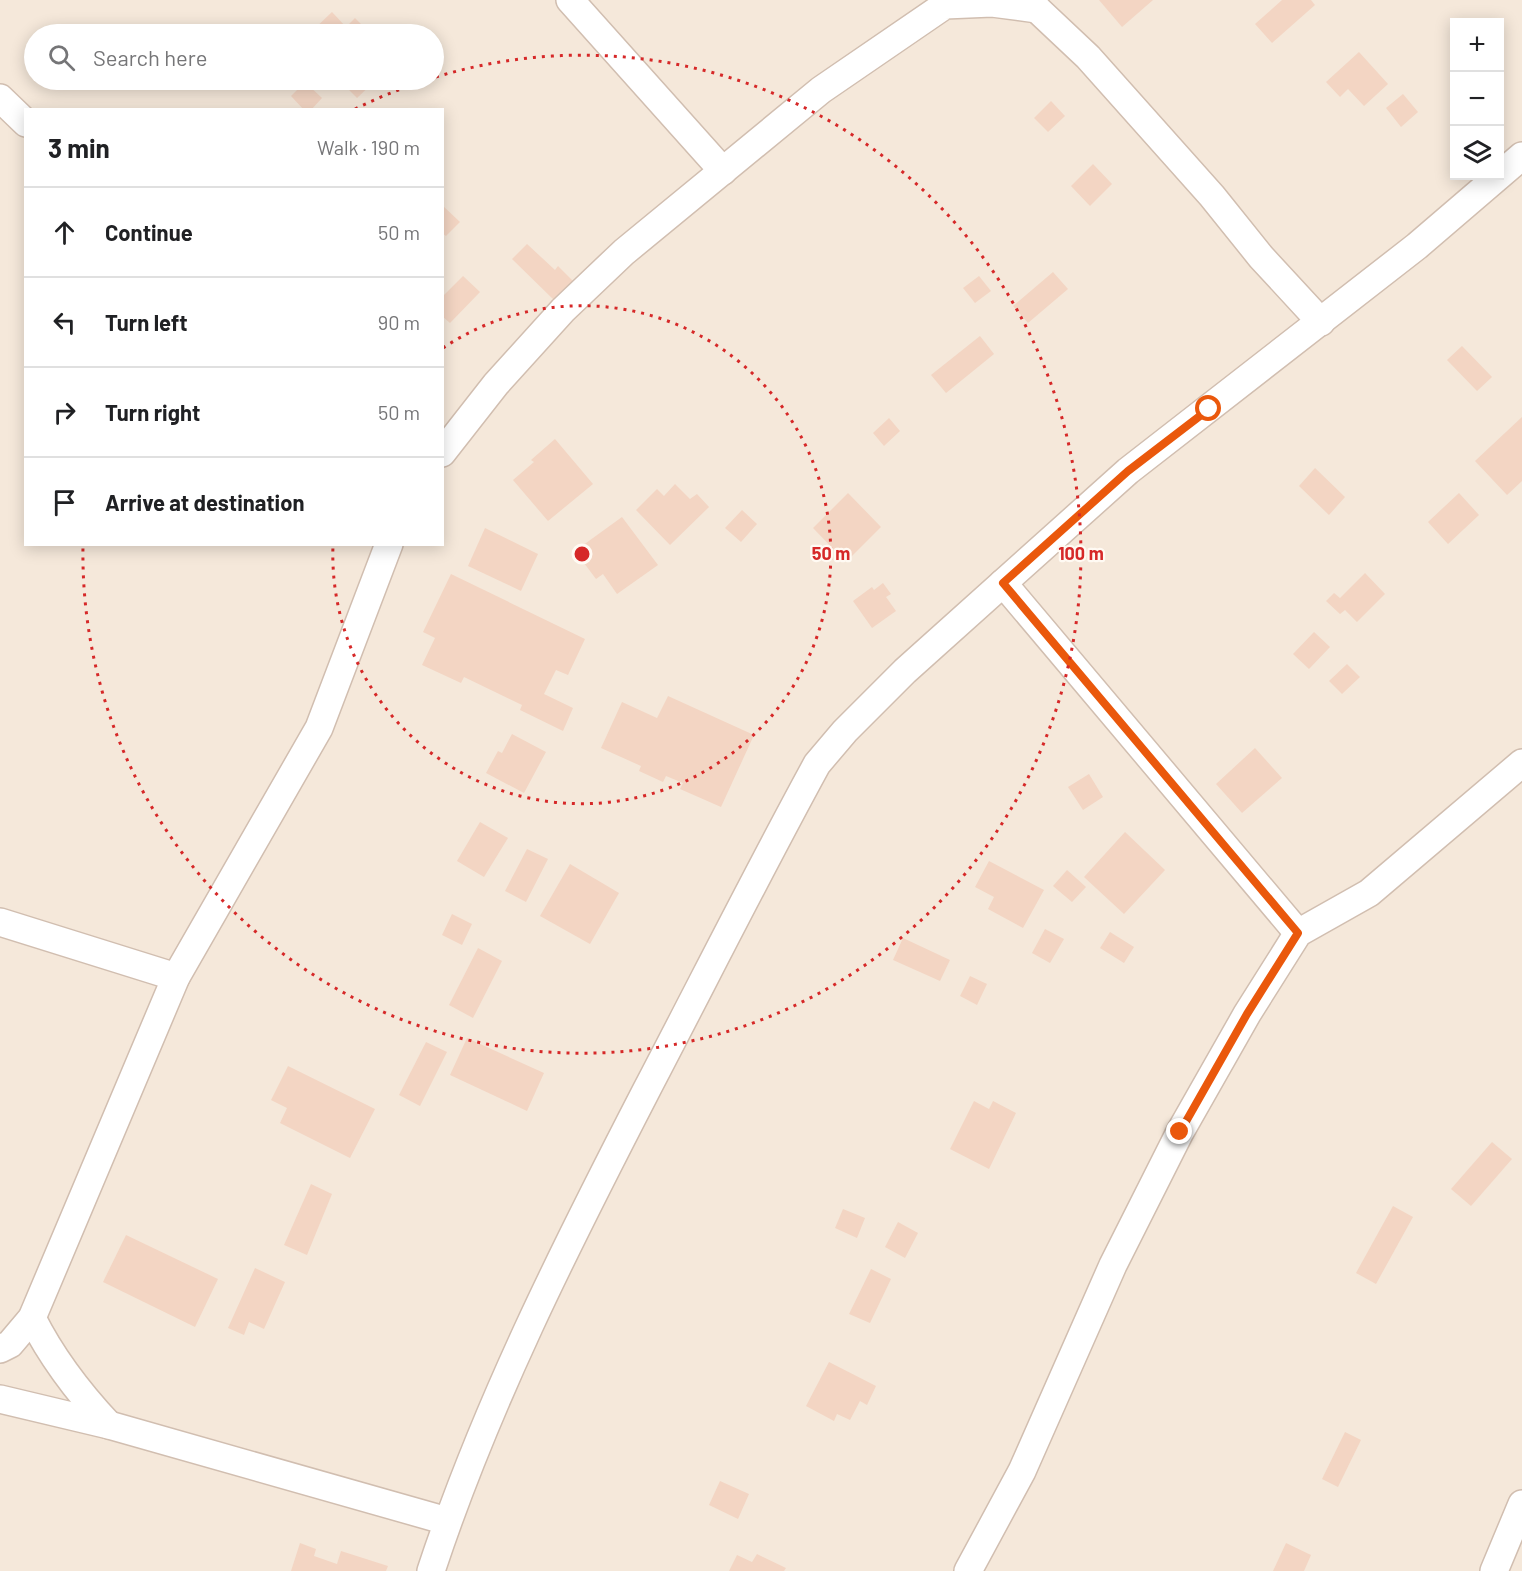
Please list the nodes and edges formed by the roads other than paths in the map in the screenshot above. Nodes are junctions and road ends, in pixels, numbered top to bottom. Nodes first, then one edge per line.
1 (570, 0) edge
2 (946, 3) edge
3 (1031, 4) edge
4 (0, 98) edge
5 (24, 121) edge
6 (1522, 156) edge
7 (723, 171) junction
8 (1321, 322) junction
9 (444, 450) edge
10 (388, 546) edge
11 (1003, 583) junction
12 (1522, 763) edge
13 (0, 922) edge
14 (1298, 933) junction
15 (176, 977) junction
16 (32, 1318) junction
17 (0, 1349) edge
18 (0, 1399) edge
19 (109, 1425) junction
20 (1522, 1504) edge
21 (447, 1521) junction
22 (431, 1571) edge
23 (968, 1571) edge
24 (1494, 1571) edge

1 - 7 street
2 - 3 street
2 - 7 street
3 - 8 street
4 - 5 street
6 - 8 street
7 - 9 street
8 - 11 street
10 - 15 street
11 - 14 street
11 - 21 street
12 - 14 street
13 - 15 street
14 - 23 street
15 - 16 street
16 - 17 street
16 - 19 street
18 - 19 street
19 - 21 street
20 - 24 street
21 - 22 street

